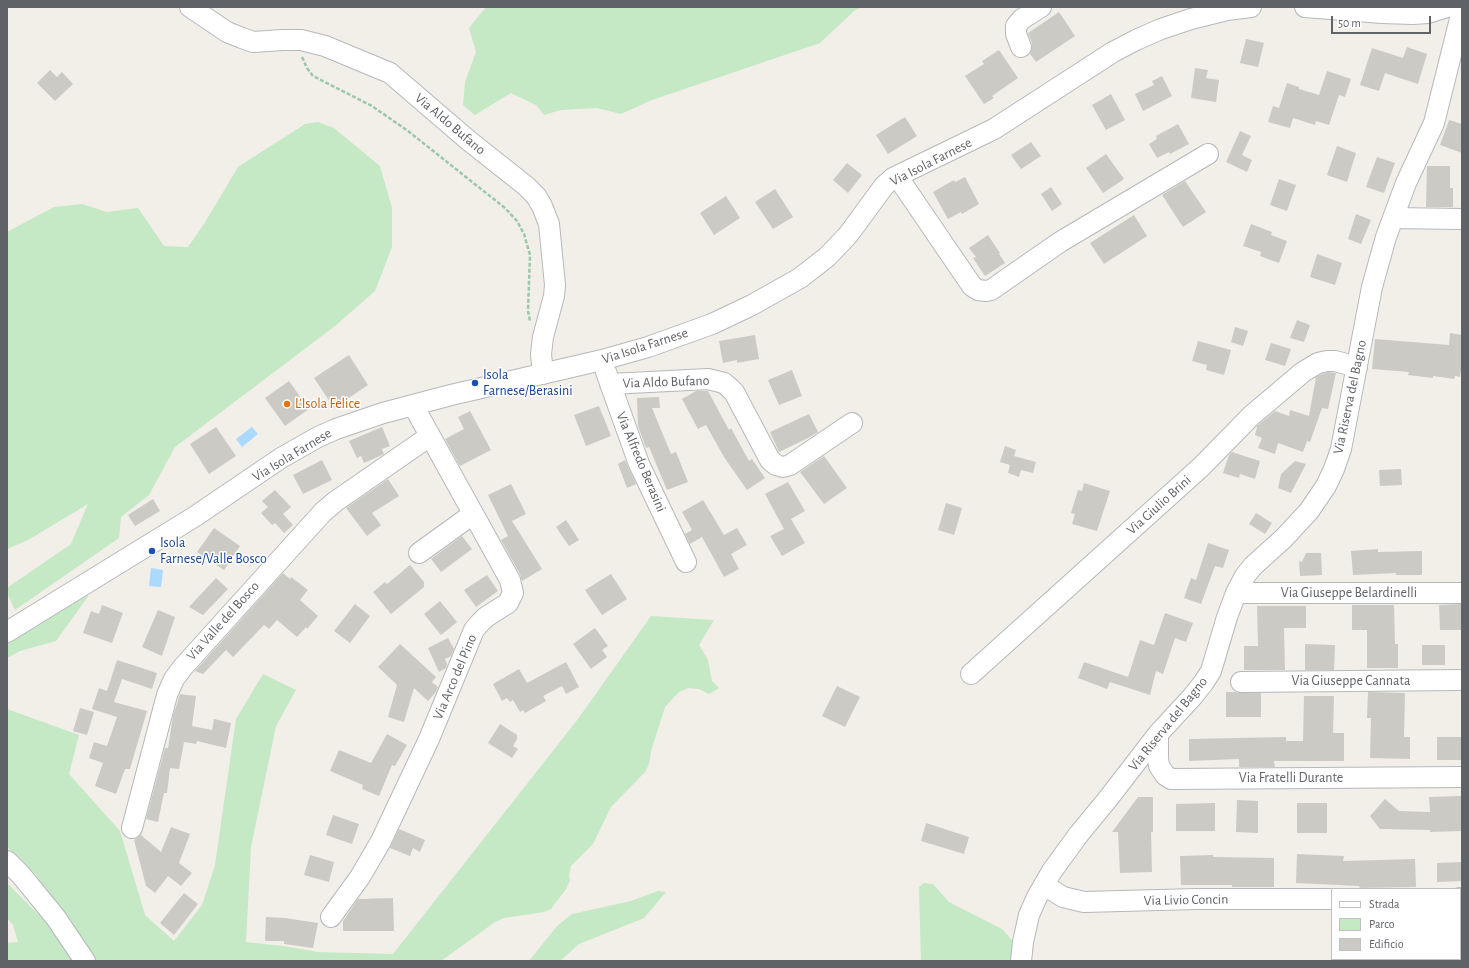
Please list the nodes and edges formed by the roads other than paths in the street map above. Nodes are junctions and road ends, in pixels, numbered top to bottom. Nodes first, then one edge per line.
1 (190, 7) edge
2 (1041, 7) edge
3 (1251, 7) edge
4 (1304, 7) edge
5 (1447, 7) edge
6 (1462, 11) edge
7 (1021, 47) dead end
8 (1208, 154) dead end
9 (897, 176) junction
10 (1393, 218) junction
11 (1462, 219) edge
12 (602, 360) junction
13 (1357, 367) junction
14 (542, 374) junction
15 (610, 384) junction
16 (413, 405) junction
17 (852, 423) dead end
18 (430, 436) junction
19 (473, 514) junction
20 (419, 553) dead end
21 (686, 562) dead end
22 (1236, 593) junction
23 (1462, 593) edge
24 (7, 632) edge
25 (971, 674) dead end
26 (1462, 680) edge
27 (1241, 682) dead end
28 (1158, 734) junction
29 (1462, 777) edge
30 (132, 828) dead end
31 (7, 861) edge
32 (1044, 885) junction
33 (1331, 899) edge
34 (331, 917) dead end
35 (85, 961) edge
36 (1021, 961) edge

1 - 14 street, Via Aldo Bufano
2 - 7 street
3 - 9 street, Via Isola Farnese
4 - 5 street
6 - 10 street, Via Riserva del Bagno
8 - 9 street
9 - 12 street, Via Isola Farnese
10 - 11 street
10 - 13 street, Via Riserva del Bagno
12 - 14 street, Via Isola Farnese
12 - 15 street, Via Alfredo Berasini
13 - 22 street, Via Riserva del Bagno
13 - 25 street, Via Giulio Brini
14 - 16 street, Via Isola Farnese
15 - 17 street, Via Aldo Bufano
15 - 21 street, Via Alfredo Berasini
16 - 18 street, Via Arco del Pino
16 - 24 street, Via Isola Farnese
18 - 19 street, Via Arco del Pino
18 - 30 street, Via Valle del Bosco
19 - 20 street
19 - 34 street, Via Arco del Pino
22 - 23 street, Via Giuseppe Belardinelli
22 - 28 street, Via Riserva del Bagno
26 - 27 street, Via Giuseppe Cannata
28 - 29 street, Via Fratelli Durante
28 - 32 street, Via Riserva del Bagno
31 - 35 street
32 - 33 street, Via Livio Concin
32 - 36 street, Via Riserva del Bagno

